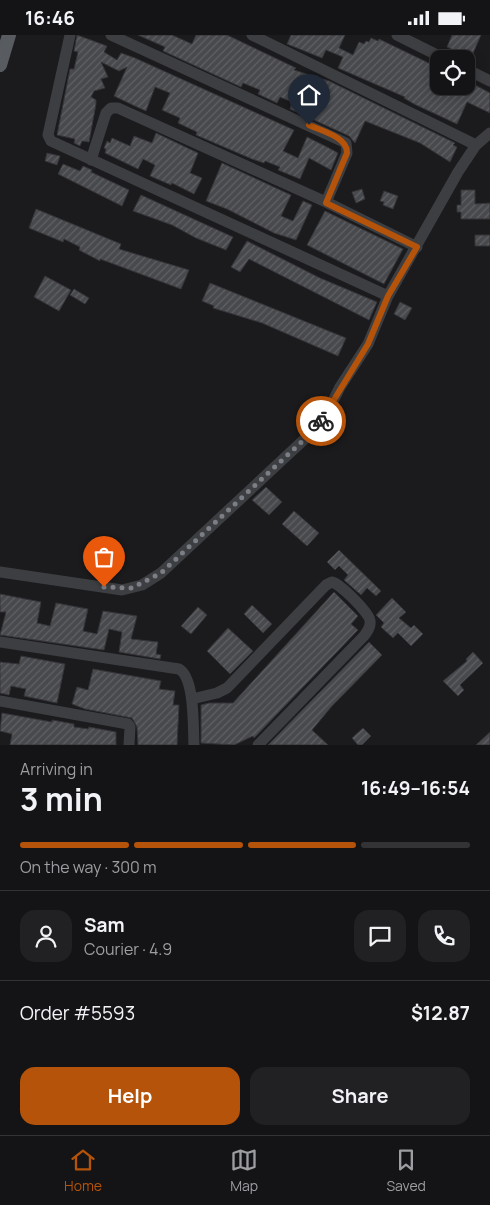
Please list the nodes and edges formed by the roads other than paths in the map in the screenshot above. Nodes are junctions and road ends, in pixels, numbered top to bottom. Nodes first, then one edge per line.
1 (9, 35) edge
2 (70, 35) edge
3 (252, 35) edge
4 (397, 35) edge
5 (118, 36) edge
6 (430, 52) edge
7 (0, 65) edge
8 (475, 74) edge
9 (490, 81) edge
10 (490, 133) edge
11 (476, 145) junction
12 (91, 160) junction
13 (326, 203) junction
14 (417, 247) junction
15 (388, 296) junction
16 (0, 572) edge
17 (0, 643) edge
18 (192, 699) junction
19 (0, 701) edge
20 (129, 745) edge
21 (194, 745) edge
22 (258, 745) edge

1 - 7 main road
2 - 12 street
3 - 11 street
4 - 6 street
5 - 13 street
8 - 9 street
10 - 11 street
11 - 14 street
12 - 13 street
12 - 15 street
13 - 14 street
14 - 15 street
15 - 16 street
17 - 18 street
18 - 21 street
18 - 22 street
19 - 20 street

